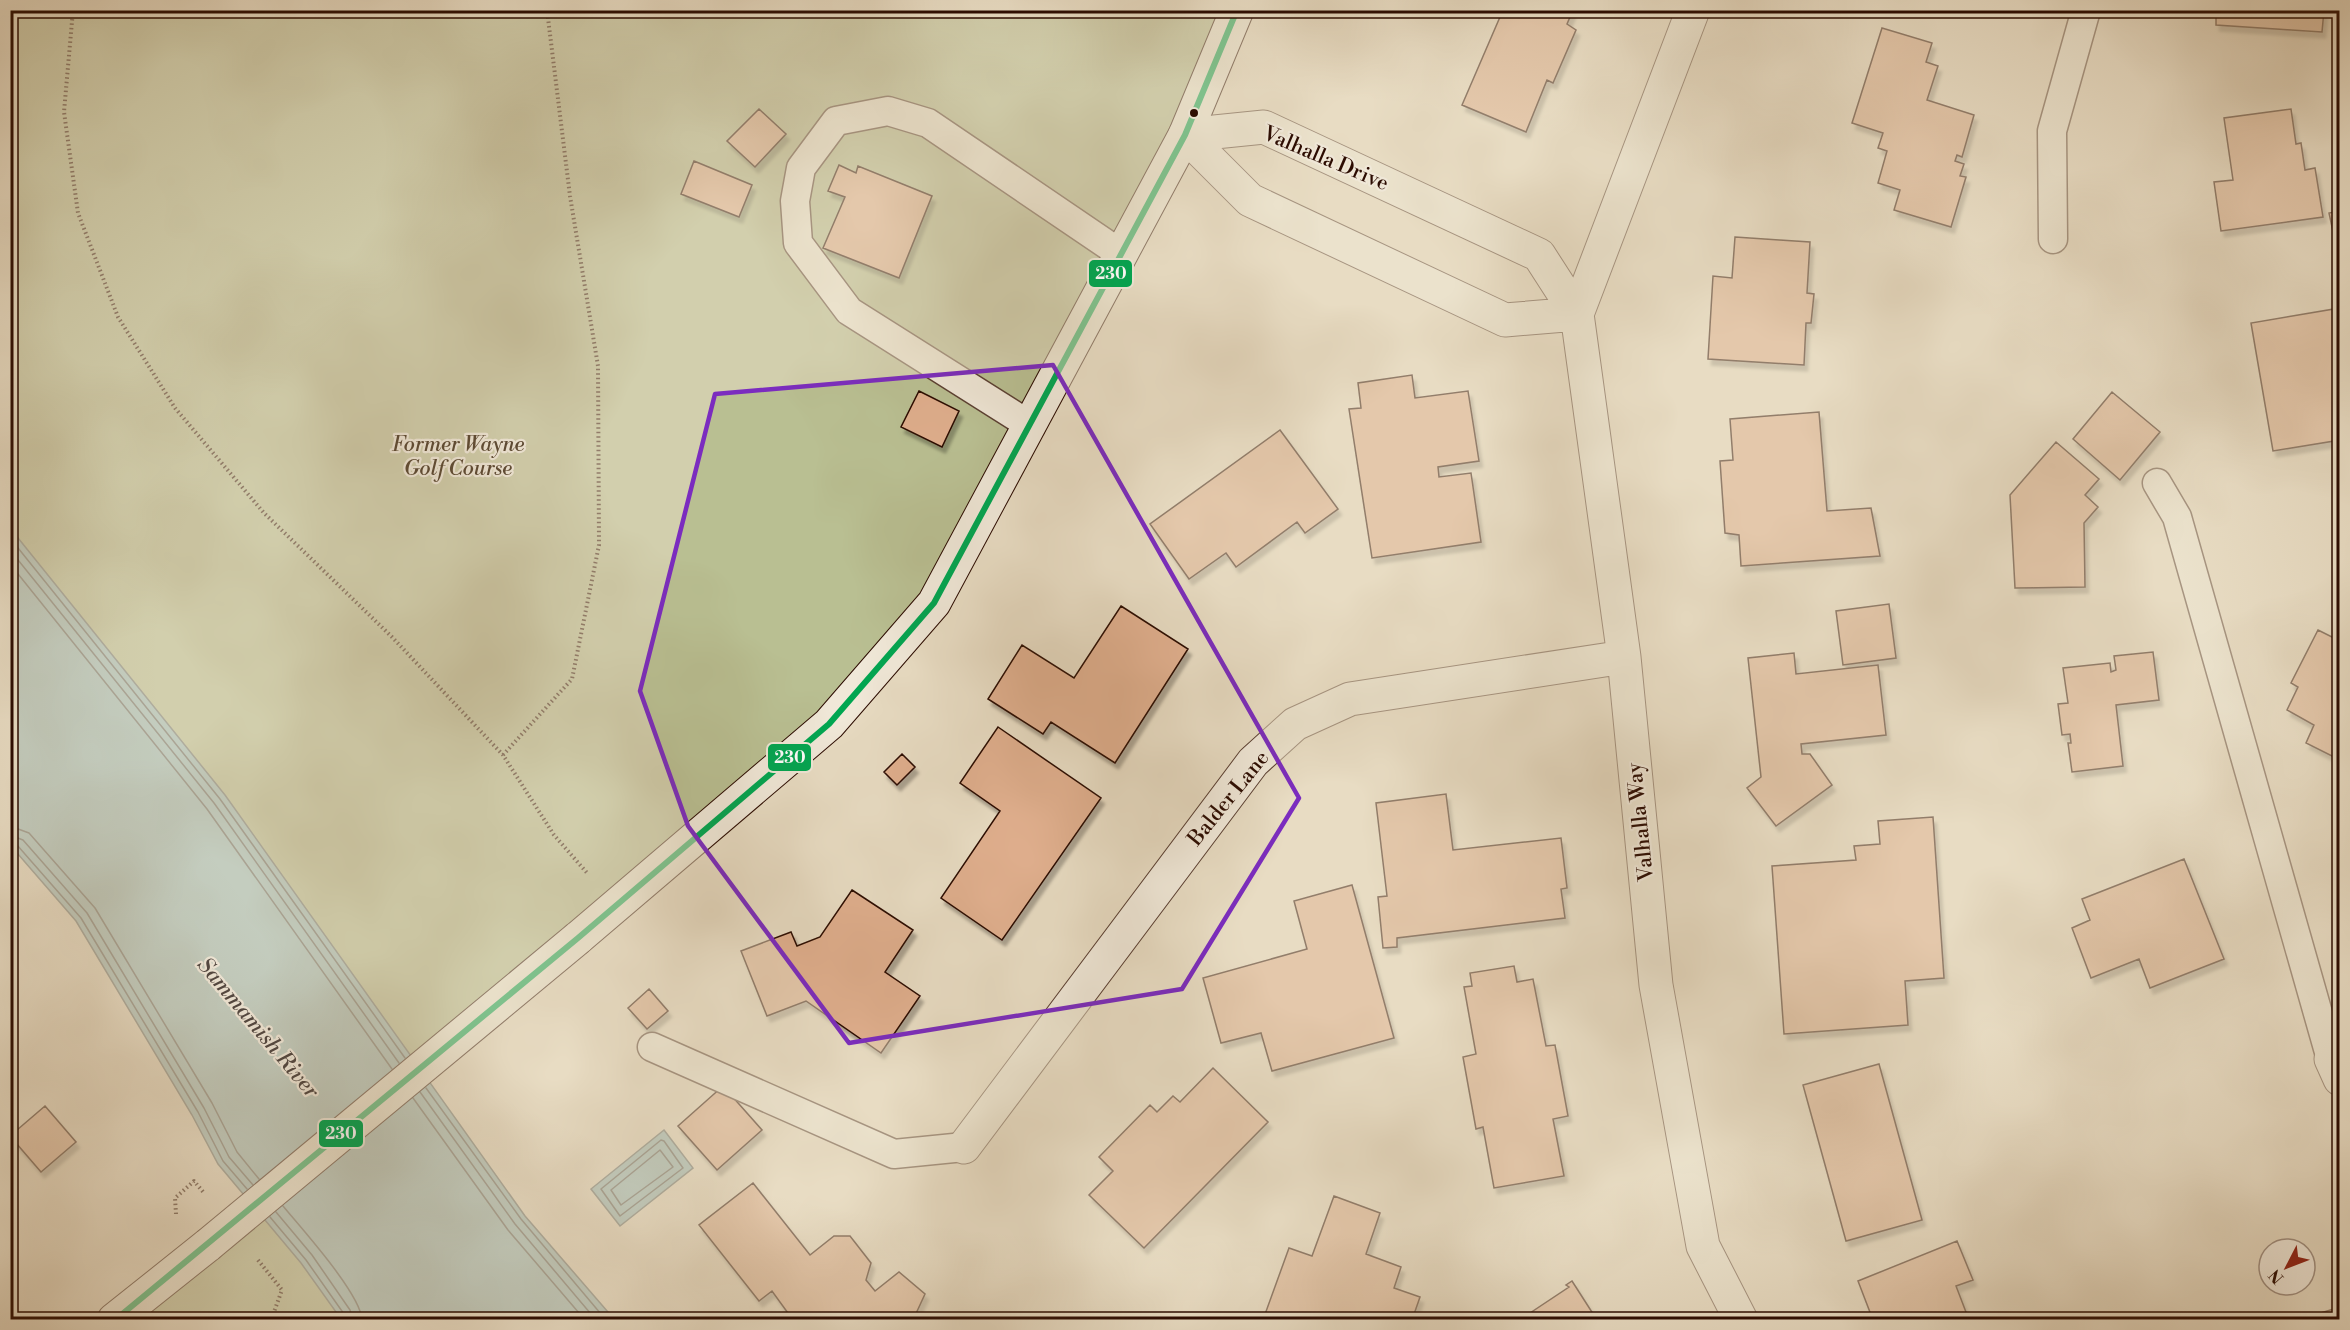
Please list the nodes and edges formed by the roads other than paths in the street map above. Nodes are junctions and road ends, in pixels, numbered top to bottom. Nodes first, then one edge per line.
1 (1237, 10) edge
2 (1694, 10) edge
3 (2086, 10) edge
4 (1185, 135) junction
5 (2053, 239) dead end
6 (1121, 254) junction
7 (1577, 315) junction
8 (1031, 426) junction
9 (2157, 483) dead end
10 (1624, 657) junction
11 (652, 1047) dead end
12 (2335, 1069) edge
13 (964, 1147) joint
14 (114, 1320) edge
15 (1741, 1320) edge

1 - 4 street
2 - 7 street
3 - 5 lane
4 - 6 street
4 - 7 street
4 - 7 street, Valhalla Drive
6 - 8 street
6 - 8 lane
7 - 10 street, Valhalla Way
8 - 14 street, bridge
9 - 12 lane
10 - 13 street, Balder Lane
10 - 15 street, Valhalla Way
11 - 13 lane

